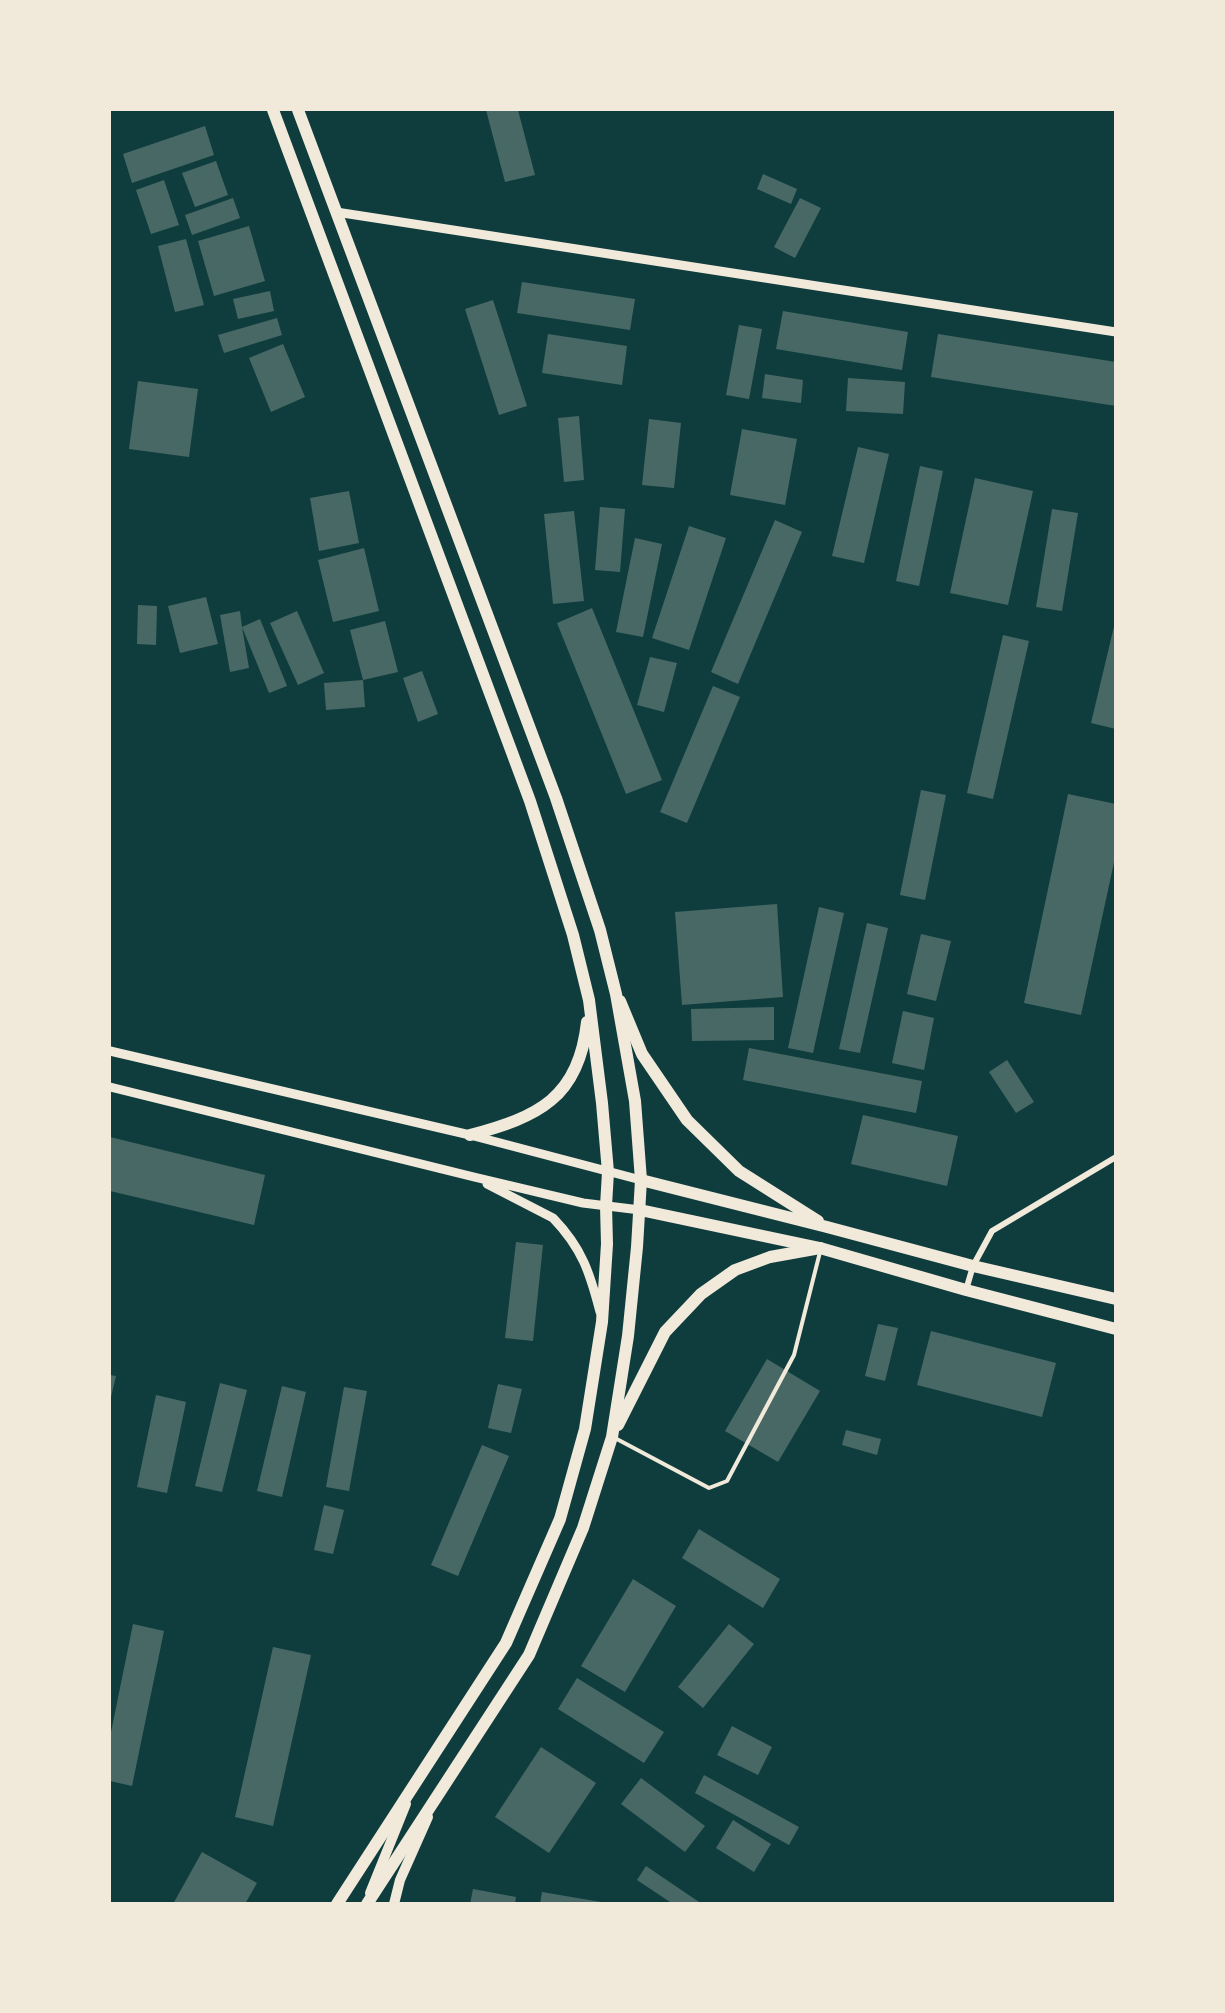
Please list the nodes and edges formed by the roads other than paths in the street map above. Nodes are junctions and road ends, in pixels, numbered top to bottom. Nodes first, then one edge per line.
1 (273, 110) edge
2 (298, 110) edge
3 (336, 212) junction
4 (1116, 332) edge
5 (616, 994) junction
6 (589, 1000) junction
7 (110, 1051) edge
8 (110, 1087) edge
9 (470, 1135) junction
10 (1116, 1157) edge
11 (608, 1172) junction
12 (474, 1177) junction
13 (641, 1180) junction
14 (606, 1206) junction
15 (640, 1210) junction
16 (827, 1227) junction
17 (820, 1248) junction
18 (973, 1266) junction
19 (966, 1290) junction
20 (1116, 1299) edge
21 (602, 1322) junction
22 (1116, 1329) edge
23 (612, 1437) junction
24 (413, 1788) junction
25 (438, 1794) junction
26 (337, 1904) edge
27 (366, 1904) edge
28 (394, 1904) edge

1 - 6 main road
2 - 3 main road
3 - 4 street
3 - 5 main road
5 - 13 main road
5 - 16 main road
6 - 9 main road
6 - 11 main road
7 - 9 street
8 - 12 street
9 - 11 street
10 - 18 street
11 - 13 street
11 - 14 main road
12 - 14 street
12 - 21 street
13 - 15 main road
13 - 16 main road
14 - 15 street
14 - 21 main road
15 - 17 main road
15 - 23 main road
16 - 18 main road
17 - 19 main road
17 - 23 main road
17 - 23 lane
18 - 19 street
18 - 20 main road
19 - 22 main road
21 - 24 main road
23 - 25 main road
24 - 26 main road
24 - 27 main road
25 - 27 main road
25 - 28 main road

